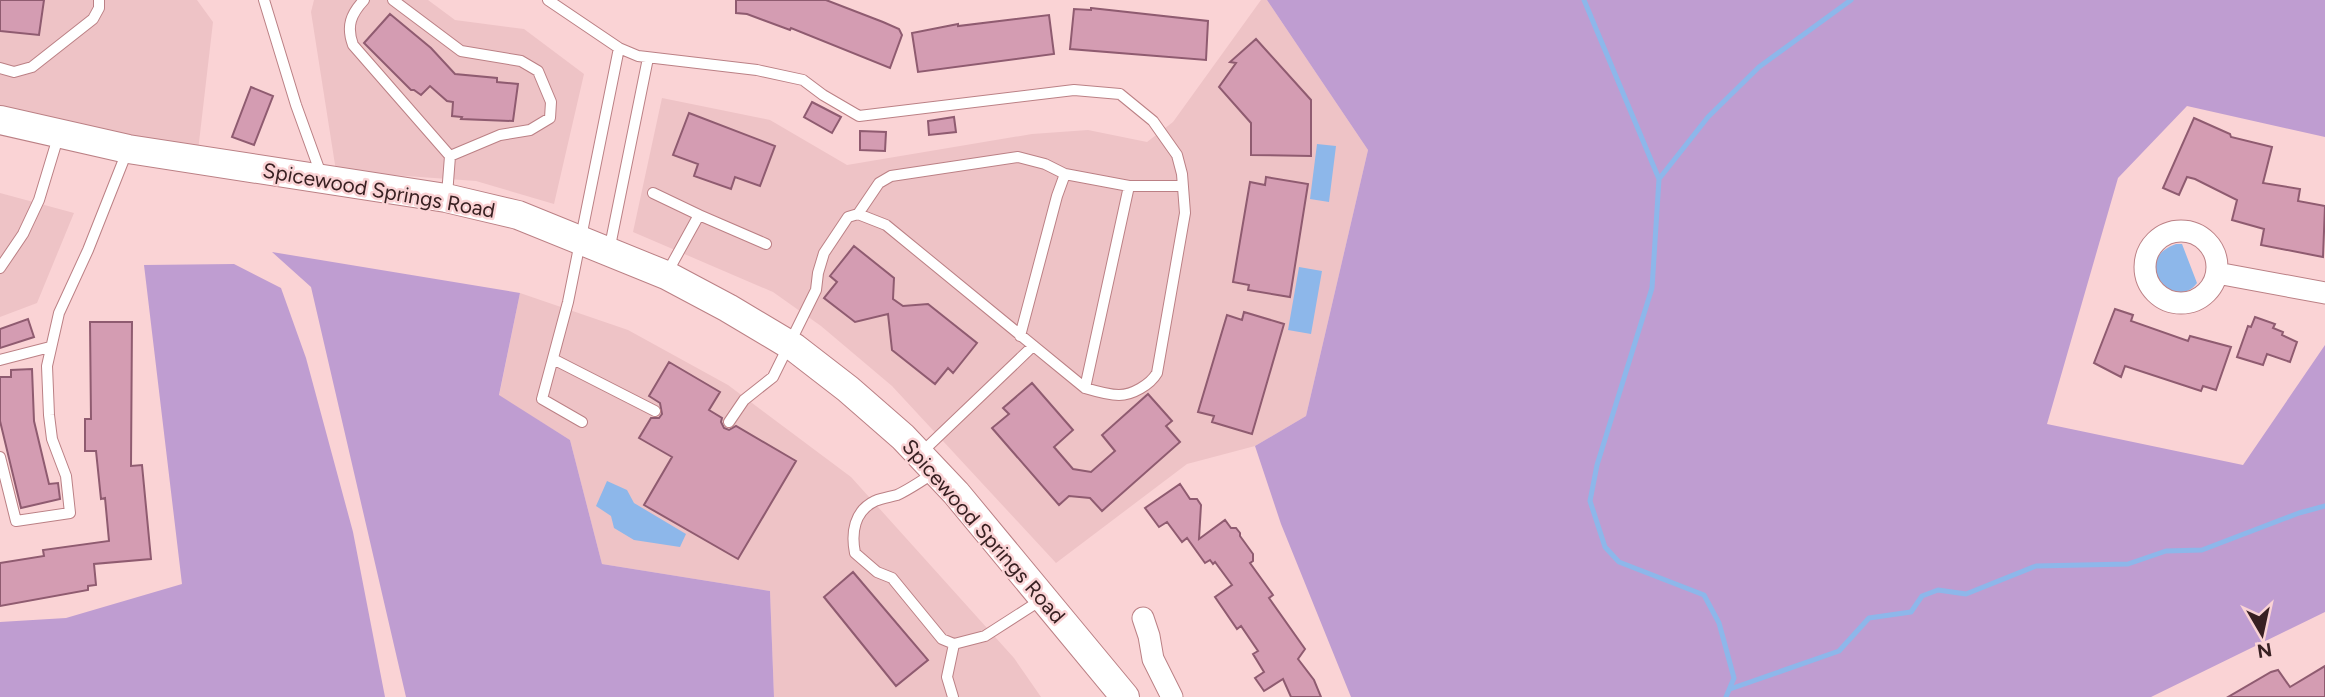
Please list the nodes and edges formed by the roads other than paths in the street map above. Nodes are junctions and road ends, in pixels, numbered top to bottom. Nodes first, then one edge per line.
1 (99, 0) edge
2 (264, 0) edge
3 (364, 0) edge
4 (393, 0) edge
5 (548, 0) edge
6 (619, 48) junction
7 (648, 58) junction
8 (0, 68) edge
9 (0, 120) edge
10 (59, 134) junction
11 (128, 149) junction
12 (450, 156) junction
13 (1065, 174) junction
14 (323, 179) junction
15 (1129, 186) junction
16 (1182, 186) junction
17 (653, 193) dead end
18 (446, 198) junction
19 (858, 214) junction
20 (699, 215) junction
21 (581, 240) junction
22 (766, 244) dead end
23 (609, 251) junction
24 (0, 268) edge
25 (2217, 274) dead end
26 (666, 275) junction
27 (2325, 293) edge
28 (1020, 336) junction
29 (790, 345) junction
30 (1033, 346) junction
31 (50, 347) junction
32 (553, 359) junction
33 (0, 360) edge
34 (1085, 388) junction
35 (655, 411) dead end
36 (582, 422) dead end
37 (729, 422) dead end
38 (0, 457) edge
39 (928, 463) junction
40 (1044, 598) junction
41 (1143, 618) dead end
42 (954, 644) junction
43 (953, 697) edge
44 (1125, 697) edge
45 (1172, 697) edge

1 - 8 lane
2 - 14 lane
3 - 12 lane
4 - 12 lane
5 - 6 lane
6 - 7 lane
6 - 21 lane
7 - 16 lane
7 - 23 lane
9 - 10 main road, Spicewood Springs Road
10 - 11 main road, Spicewood Springs Road
10 - 24 lane
11 - 14 main road, Spicewood Springs Road
11 - 31 lane
12 - 18 lane
13 - 15 lane
13 - 19 lane
13 - 28 lane
14 - 18 main road, Spicewood Springs Road
15 - 16 lane
15 - 34 lane
16 - 34 lane
17 - 20 lane
18 - 21 main road, Spicewood Springs Road
19 - 28 lane
19 - 29 lane
20 - 22 lane
20 - 26 lane
21 - 23 main road, Spicewood Springs Road
21 - 32 lane
23 - 26 main road, Spicewood Springs Road
25 - 27 street
26 - 29 main road, Spicewood Springs Road
28 - 30 lane
29 - 37 lane
29 - 39 main road, Spicewood Springs Road
30 - 34 lane
30 - 39 lane
31 - 33 lane
31 - 38 lane
32 - 35 lane
32 - 36 lane
39 - 40 main road, Spicewood Springs Road
39 - 42 lane
40 - 42 lane
40 - 44 main road, Spicewood Springs Road
41 - 45 street
42 - 43 lane

